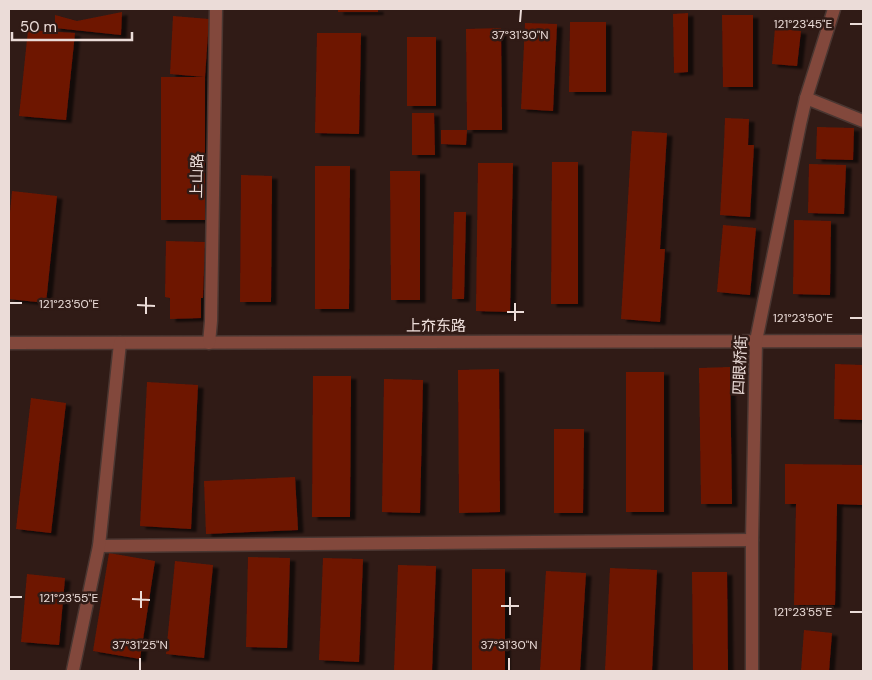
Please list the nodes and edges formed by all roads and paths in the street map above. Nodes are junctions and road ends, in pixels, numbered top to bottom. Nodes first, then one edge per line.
1 (216, 9) edge
2 (834, 9) edge
3 (806, 98) junction
4 (863, 121) edge
5 (756, 341) junction
6 (863, 341) edge
7 (9, 343) edge
8 (120, 343) junction
9 (209, 343) junction
10 (752, 540) junction
11 (99, 546) junction
12 (73, 670) dead end
13 (752, 671) edge

1 - 9 street, 上山路
2 - 3 street, 四眼桥街
3 - 4 street
3 - 5 street, 四眼桥街
5 - 6 street, 上夼东路
5 - 9 street, 上夼东路
5 - 10 street, 四眼桥街
7 - 8 street, 上夼东路
8 - 9 street, 上夼东路
8 - 11 street
10 - 11 street
10 - 13 street, 四眼桥街
11 - 12 street

